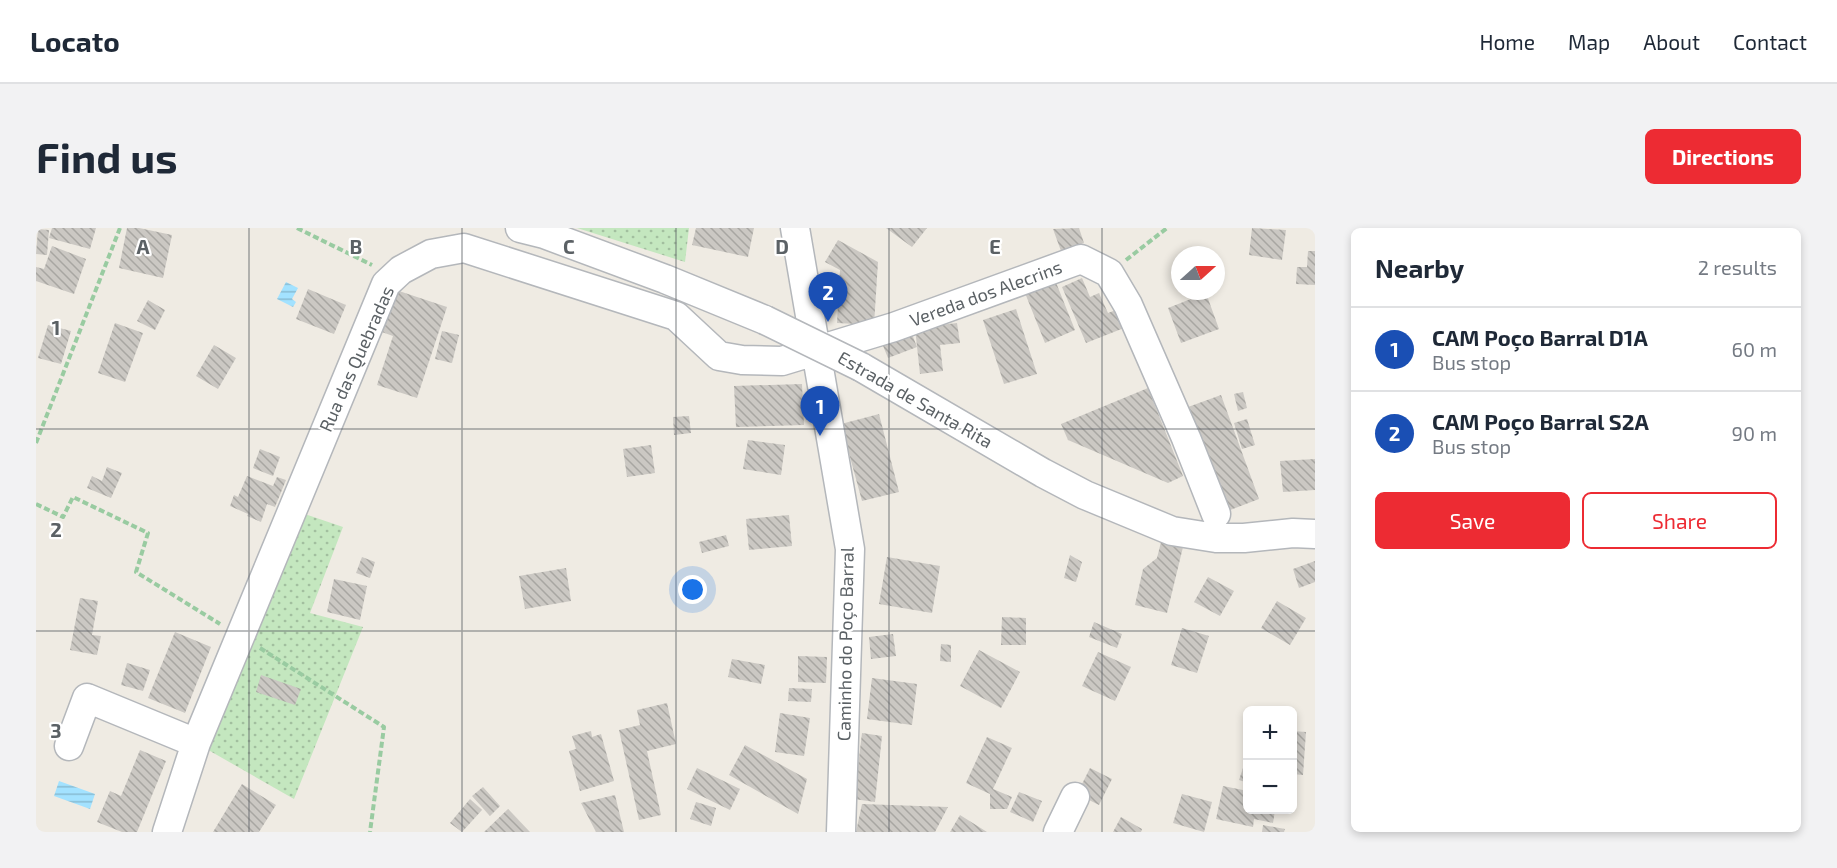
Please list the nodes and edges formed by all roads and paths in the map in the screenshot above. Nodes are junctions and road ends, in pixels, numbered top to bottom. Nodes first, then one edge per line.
1 (120, 228) edge
2 (297, 228) edge
3 (520, 228) edge
4 (795, 228) edge
5 (1167, 228) edge
6 (1108, 273) junction
7 (395, 276) junction
8 (815, 351) junction
9 (36, 443) edge
10 (1216, 514) dead end
11 (1315, 534) edge
12 (196, 743) junction
13 (69, 746) dead end
14 (1075, 797) dead end
15 (166, 832) edge
16 (841, 832) edge
17 (1058, 832) edge

1 - 9 path
2 - 7 path
3 - 11 street, Estrada de Santa Rita, bridge
4 - 8 street, Caminho do Poço Barral
5 - 6 path
6 - 8 street, Vereda dos Alecrins
6 - 10 street
7 - 8 street, Rua das Quebradas
7 - 12 street, Rua das Quebradas
8 - 16 street, Caminho do Poço Barral
12 - 13 street
12 - 15 street, Rua das Quebradas
14 - 17 street

